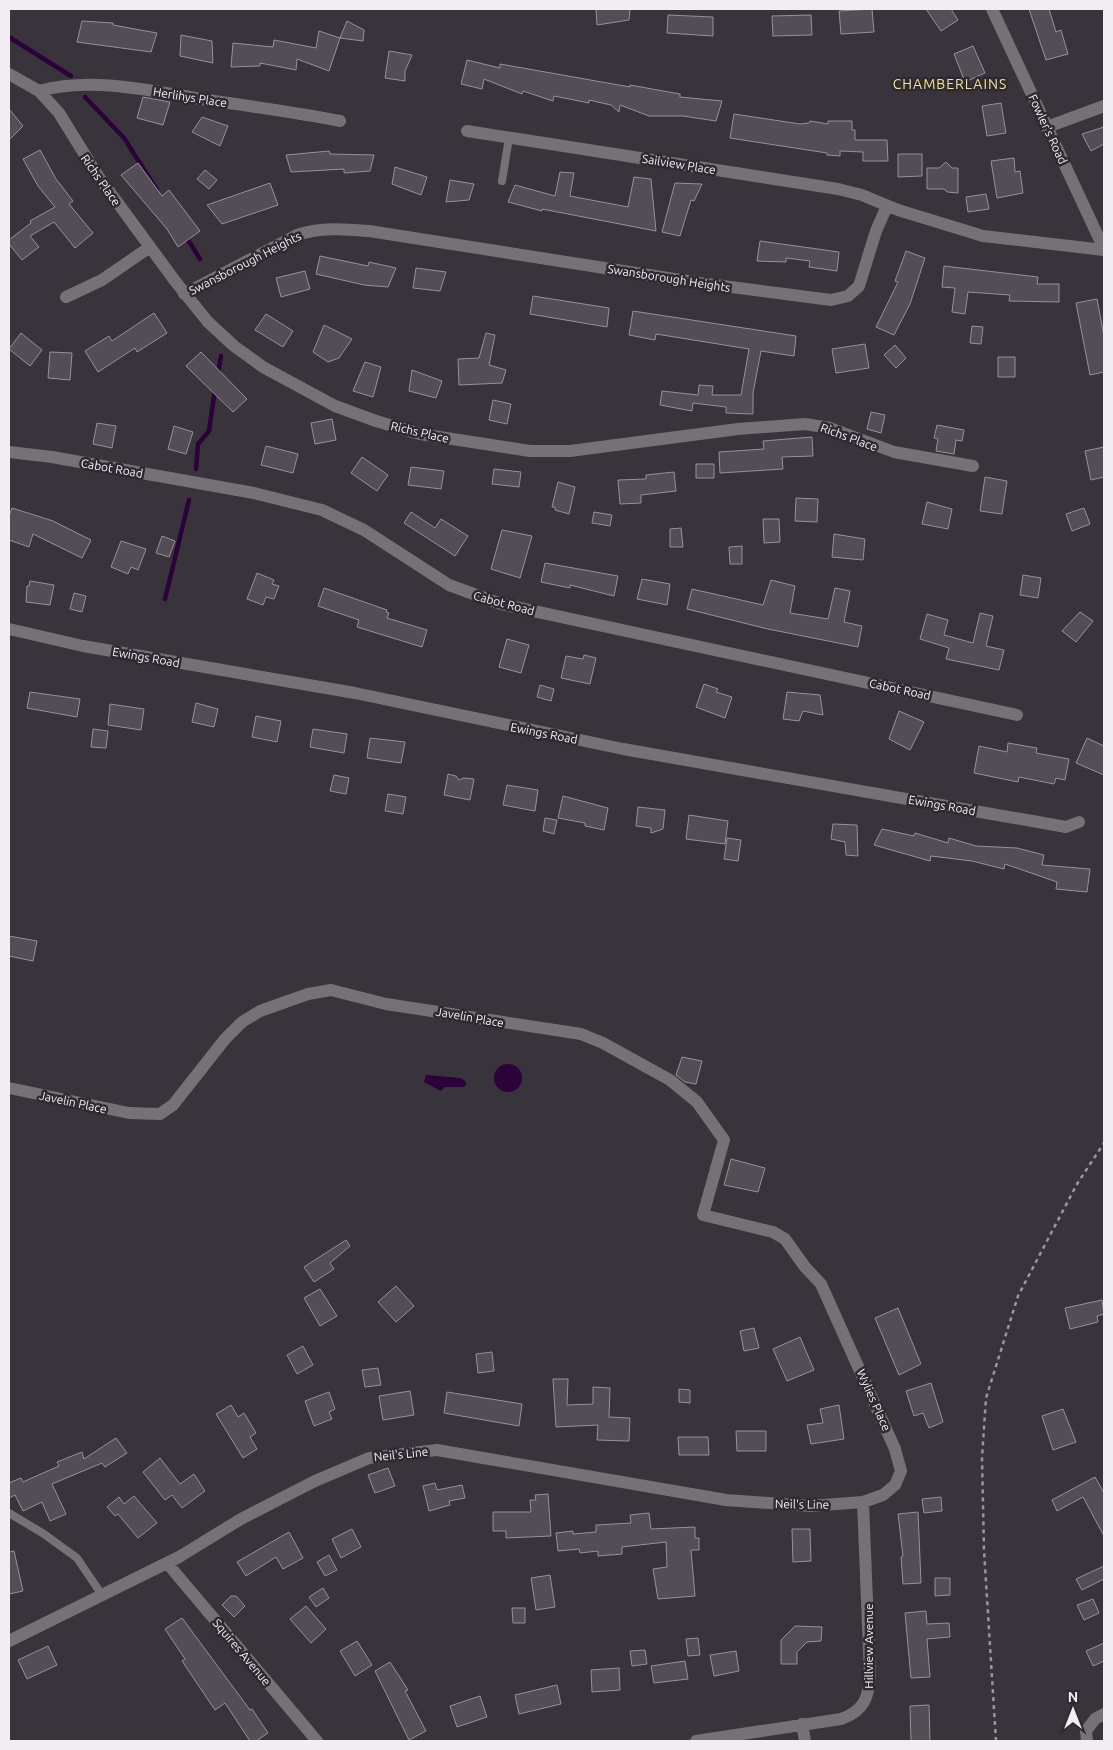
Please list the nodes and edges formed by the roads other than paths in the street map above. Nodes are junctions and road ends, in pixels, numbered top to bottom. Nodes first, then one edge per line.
1 (992, 9) edge
2 (9, 74) edge
3 (39, 91) junction
4 (1104, 106) edge
5 (340, 121) dead end
6 (1047, 127) junction
7 (467, 131) dead end
8 (510, 138) junction
9 (502, 181) dead end
10 (887, 206) junction
11 (150, 247) junction
12 (1104, 249) edge
13 (184, 294) junction
14 (66, 297) dead end
15 (9, 452) edge
16 (974, 466) dead end
17 (9, 629) edge
18 (1017, 715) dead end
19 (1079, 822) dead end
20 (9, 1088) edge
21 (821, 1284) joint
22 (864, 1502) junction
23 (9, 1513) edge
24 (167, 1563) junction
25 (102, 1595) junction
26 (9, 1642) edge
27 (1104, 1714) edge
28 (802, 1724) junction
29 (317, 1741) edge
30 (696, 1741) edge
31 (805, 1741) edge
32 (1087, 1741) edge

1 - 6 street, Fowler's Road
2 - 3 street, Richs Place
3 - 5 street, Herlihys Place
3 - 11 street, Richs Place
4 - 6 street
6 - 12 street, Fowler's Road
7 - 8 street, Sailview Place
8 - 9 lane
8 - 10 street, Sailview Place
10 - 12 street
10 - 13 street, Swansborough Heights
11 - 13 street, Richs Place
11 - 14 street
13 - 16 street, Richs Place
15 - 18 street, Cabot Road
17 - 19 street, Ewings Road
20 - 21 street, Javelin Place
21 - 22 street, Wylies Place
22 - 24 street, Neil's Line
22 - 28 street, Hillview Avenue
23 - 25 lane
24 - 25 street, Neil's Line
24 - 29 street, Squires Avenue
25 - 26 street, Neil's Line
27 - 32 street
28 - 30 street, Hillview Avenue
28 - 31 street

